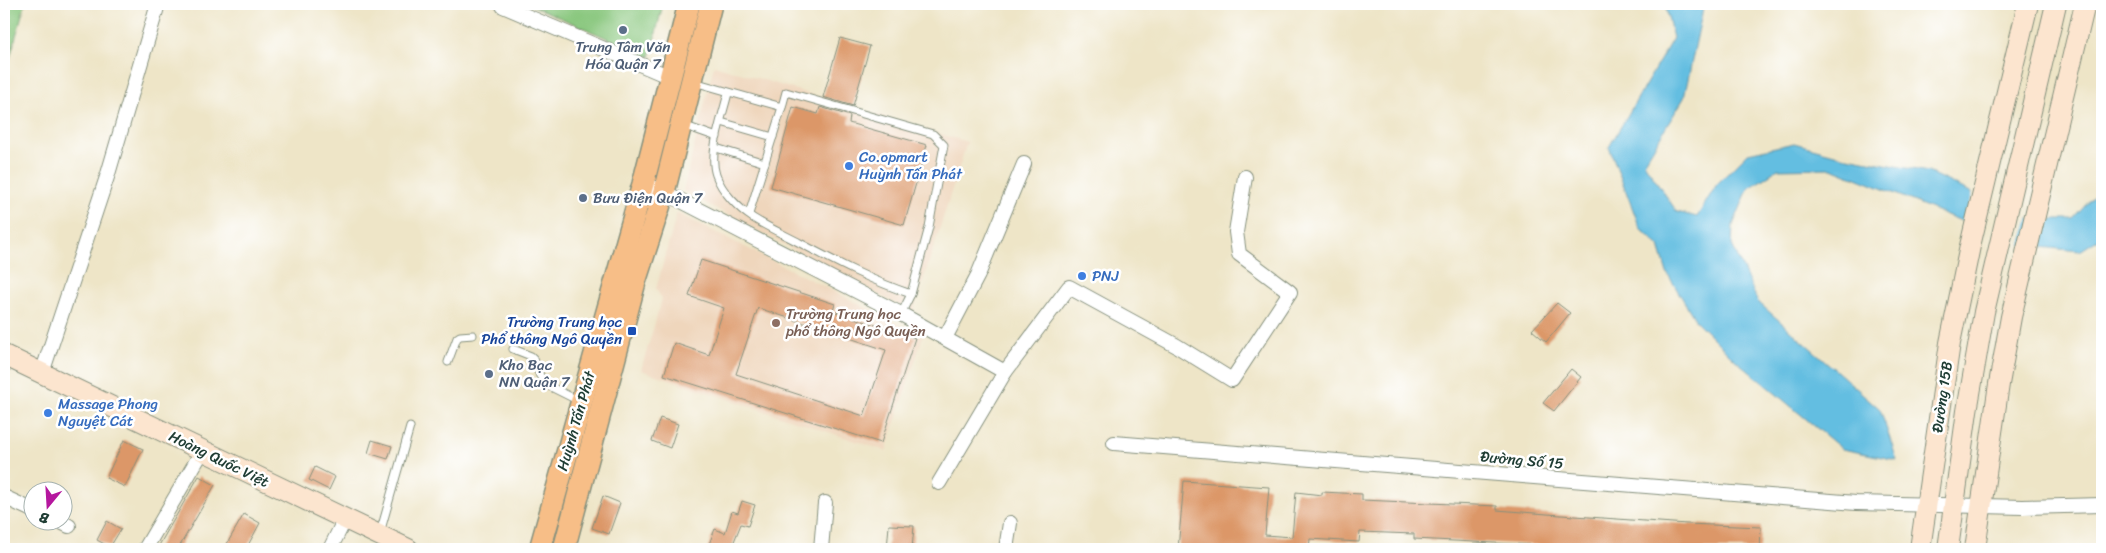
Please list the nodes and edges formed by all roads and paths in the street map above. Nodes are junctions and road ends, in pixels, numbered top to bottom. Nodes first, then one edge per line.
1 (158, 4) edge
2 (689, 4) edge
3 (711, 4) edge
4 (2028, 4) edge
5 (2056, 4) edge
6 (2085, 4) edge
7 (503, 6) dead end
8 (670, 77) junction
9 (691, 81) junction
10 (728, 93) junction
11 (782, 107) junction
12 (721, 122) junction
13 (680, 124) junction
14 (717, 137) junction
15 (773, 137) junction
16 (716, 148) junction
17 (765, 163) junction
18 (1024, 164) dead end
19 (1245, 177) dead end
20 (643, 184) junction
21 (664, 192) junction
22 (749, 214) junction
23 (911, 294) junction
24 (901, 314) junction
25 (473, 336) dead end
26 (945, 338) junction
27 (513, 349) dead end
28 (4, 355) edge
29 (448, 362) dead end
30 (1005, 372) junction
31 (42, 374) junction
32 (581, 402) junction
33 (410, 427) dead end
34 (1114, 443) dead end
35 (202, 450) junction
36 (938, 482) dead end
37 (4, 497) edge
38 (825, 503) dead end
39 (22, 505) edge
40 (1927, 505) junction
41 (1956, 505) junction
42 (2102, 505) edge
43 (1982, 506) junction
44 (345, 519) junction
45 (1010, 523) dead end
46 (380, 536) junction
47 (145, 549) edge
48 (330, 549) edge
49 (408, 549) edge
50 (540, 549) edge
51 (564, 549) edge
52 (821, 549) edge
53 (1006, 549) edge
54 (1920, 549) edge
55 (1948, 549) edge
56 (1975, 549) edge

1 - 31 street
2 - 8 main road, Huỳnh Tấn Phát
3 - 9 main road, Huỳnh Tấn Phát
4 - 40 main road, Đường 15B
5 - 41 main road, Đường 15B
6 - 43 main road
7 - 8 street
8 - 20 main road, Huỳnh Tấn Phát
9 - 10 lane
9 - 13 main road, Huỳnh Tấn Phát
10 - 11 lane
10 - 12 lane
11 - 15 lane
11 - 23 lane
12 - 14 lane
12 - 15 lane
13 - 14 lane
13 - 21 main road, Huỳnh Tấn Phát
14 - 16 lane
15 - 17 lane
16 - 17 lane
16 - 22 lane
17 - 22 lane
18 - 26 street
19 - 30 street
20 - 21 street
20 - 32 main road, Huỳnh Tấn Phát
21 - 24 street
21 - 51 main road, Huỳnh Tấn Phát
22 - 23 lane
23 - 24 lane
24 - 26 street
25 - 29 lane
26 - 30 street
27 - 32 lane
28 - 31 main road, Hoàng Quốc Việt
30 - 36 street
31 - 35 main road, Hoàng Quốc Việt
32 - 50 main road, Huỳnh Tấn Phát
33 - 46 lane
34 - 40 street, Đường Số 15
35 - 44 main road, Hoàng Quốc Việt
35 - 47 street
37 - 39 street
38 - 52 street
40 - 41 street, Đường Số 15
40 - 54 main road, Đường 15B
41 - 43 street, Đường Số 15
41 - 55 main road, Đường 15B
42 - 43 street, Đường Số 15
43 - 56 main road
44 - 46 main road, Hoàng Quốc Việt
44 - 48 street
45 - 53 street
46 - 49 main road, Hoàng Quốc Việt

